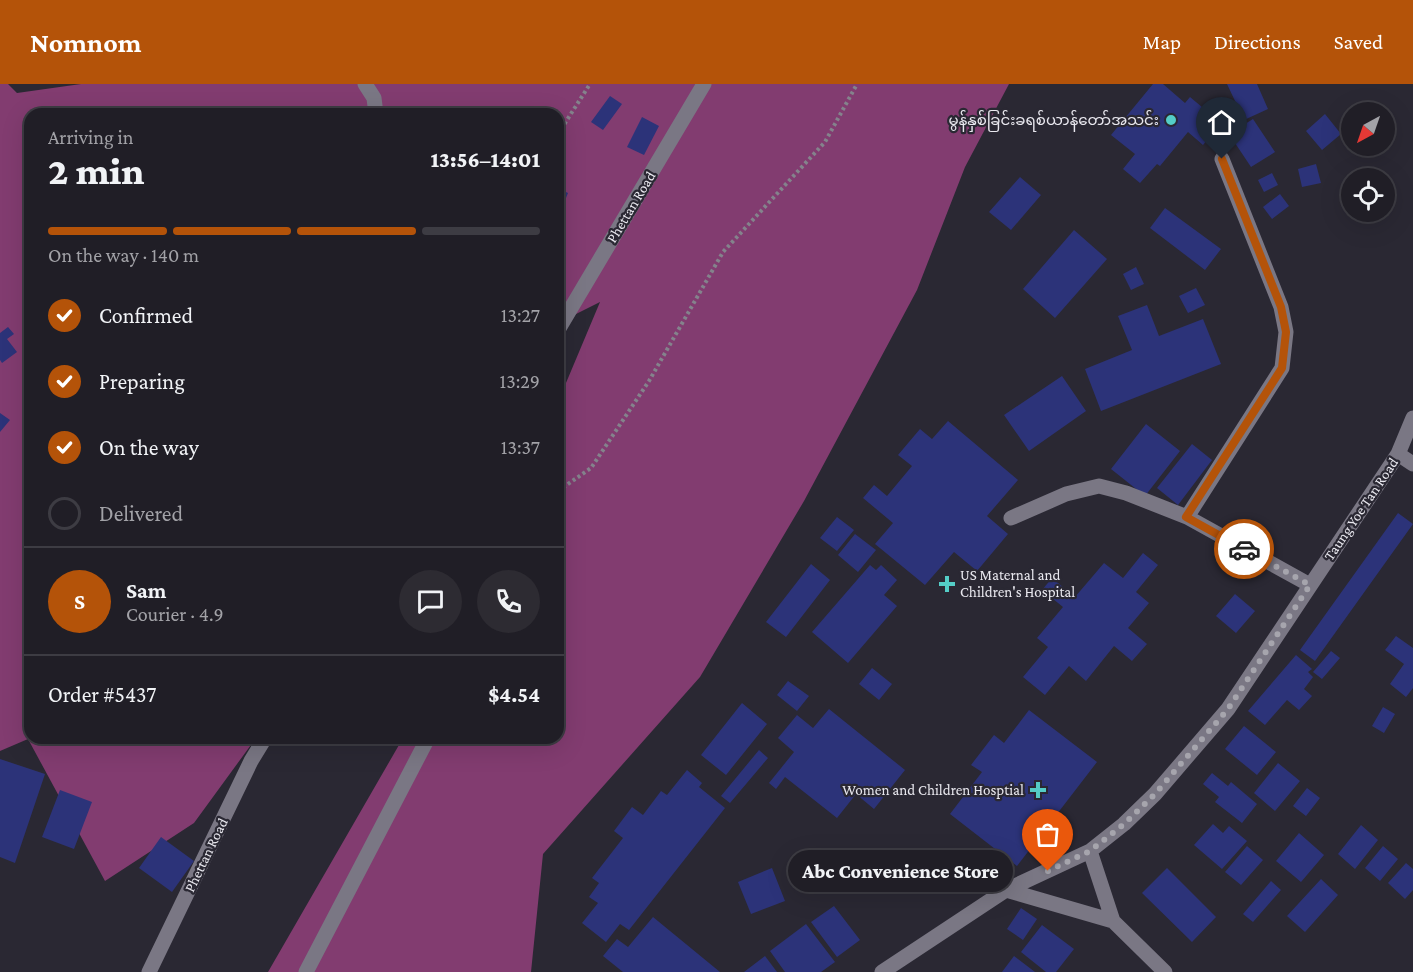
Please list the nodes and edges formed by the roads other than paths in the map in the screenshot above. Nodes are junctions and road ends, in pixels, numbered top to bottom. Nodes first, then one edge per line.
1 (365, 84) edge
2 (704, 84) edge
3 (374, 91) edge
4 (375, 108) edge
5 (1222, 159) dead end
6 (564, 320) edge
7 (1413, 418) edge
8 (1398, 454) junction
9 (1413, 464) edge
10 (1186, 517) junction
11 (1011, 518) dead end
12 (1310, 585) junction
13 (261, 744) edge
14 (425, 744) edge
15 (1090, 851) junction
16 (1006, 890) junction
17 (1113, 921) junction
18 (149, 972) edge
19 (306, 972) edge
20 (882, 972) edge
21 (1164, 972) edge

1 - 3 street
2 - 6 street, Phettan Road
3 - 4 street
5 - 10 street
7 - 8 street, Taung Yoe Tan Road
8 - 9 street
8 - 12 street, Taung Yoe Tan Road
10 - 11 street
10 - 12 street
12 - 15 street, Taung Yoe Tan Road
13 - 18 street, Phettan Road
14 - 19 street
15 - 16 street, Taung Yoe Tan Road
15 - 17 street
16 - 17 street
16 - 20 street, Taung Yoe Tan Road
17 - 21 street

